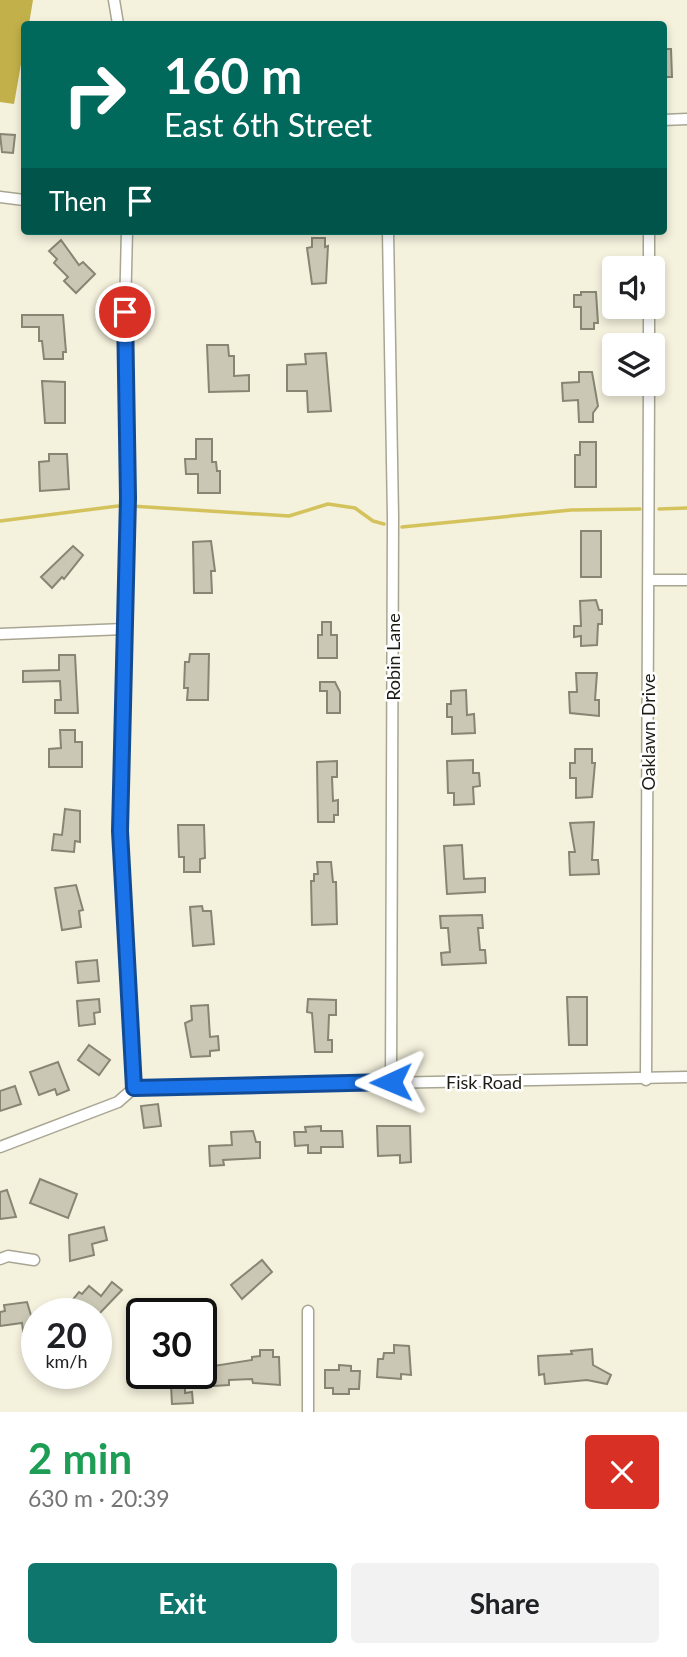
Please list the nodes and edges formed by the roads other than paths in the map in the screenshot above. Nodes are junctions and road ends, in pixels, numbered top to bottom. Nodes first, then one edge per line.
1 (114, 0) edge
2 (118, 21) edge
3 (687, 119) edge
4 (667, 120) edge
5 (0, 197) edge
6 (21, 200) edge
7 (127, 235) edge
8 (388, 235) edge
9 (649, 235) edge
10 (649, 256) edge
11 (649, 396) edge
12 (650, 580) junction
13 (687, 580) edge
14 (124, 629) junction
15 (0, 634) edge
16 (687, 1077) edge
17 (646, 1080) junction
18 (391, 1082) junction
19 (134, 1088) junction
20 (0, 1147) edge
21 (0, 1258) edge
22 (34, 1260) dead end
23 (308, 1311) dead end
24 (308, 1412) edge

1 - 2 street
3 - 4 street
5 - 6 street
7 - 14 street
8 - 18 street, Robin Lane
9 - 10 street
11 - 12 street, Oaklawn Drive
12 - 13 street
12 - 17 street, Oaklawn Drive
14 - 15 street
14 - 19 street
16 - 17 street, Fisk Road
17 - 18 street, Fisk Road
18 - 19 street, Fisk Road
19 - 20 street
21 - 22 street
23 - 24 street

